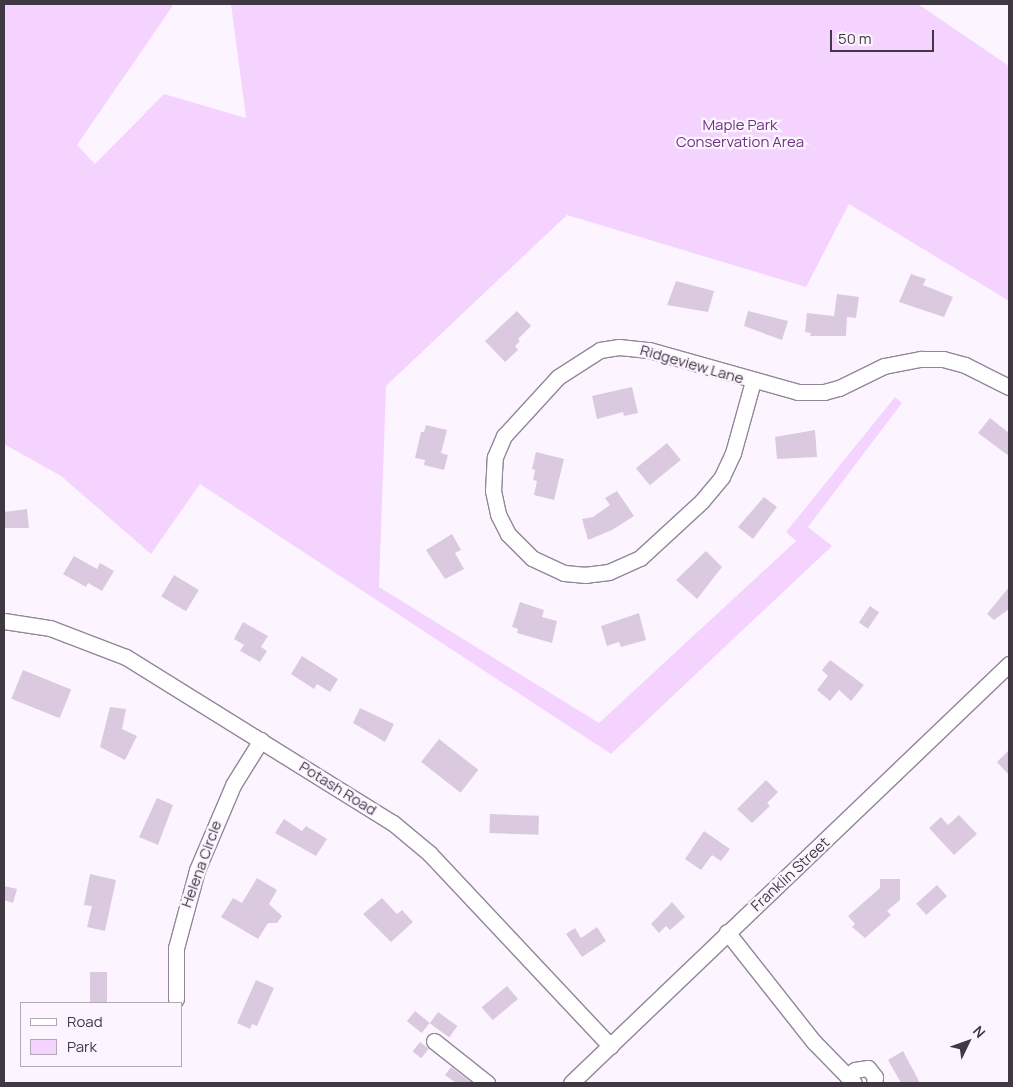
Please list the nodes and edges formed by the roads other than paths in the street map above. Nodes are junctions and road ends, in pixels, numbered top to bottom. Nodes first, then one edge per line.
1 (753, 381) junction
2 (1009, 387) edge
3 (4, 621) edge
4 (1009, 664) edge
5 (261, 740) junction
6 (728, 932) junction
7 (176, 999) dead end
8 (434, 1041) dead end
9 (610, 1046) junction
10 (851, 1080) edge
11 (487, 1083) edge
12 (571, 1083) edge
13 (874, 1083) edge

1 - 1 street, Ridgeview Lane
1 - 2 street, Ridgeview Lane
3 - 5 street, Potash Road
4 - 6 street, Franklin Street
5 - 7 street, Helena Circle
5 - 9 street, Potash Road
6 - 9 street, Franklin Street
6 - 10 street
8 - 11 street
9 - 12 street, Franklin Street
10 - 13 street

